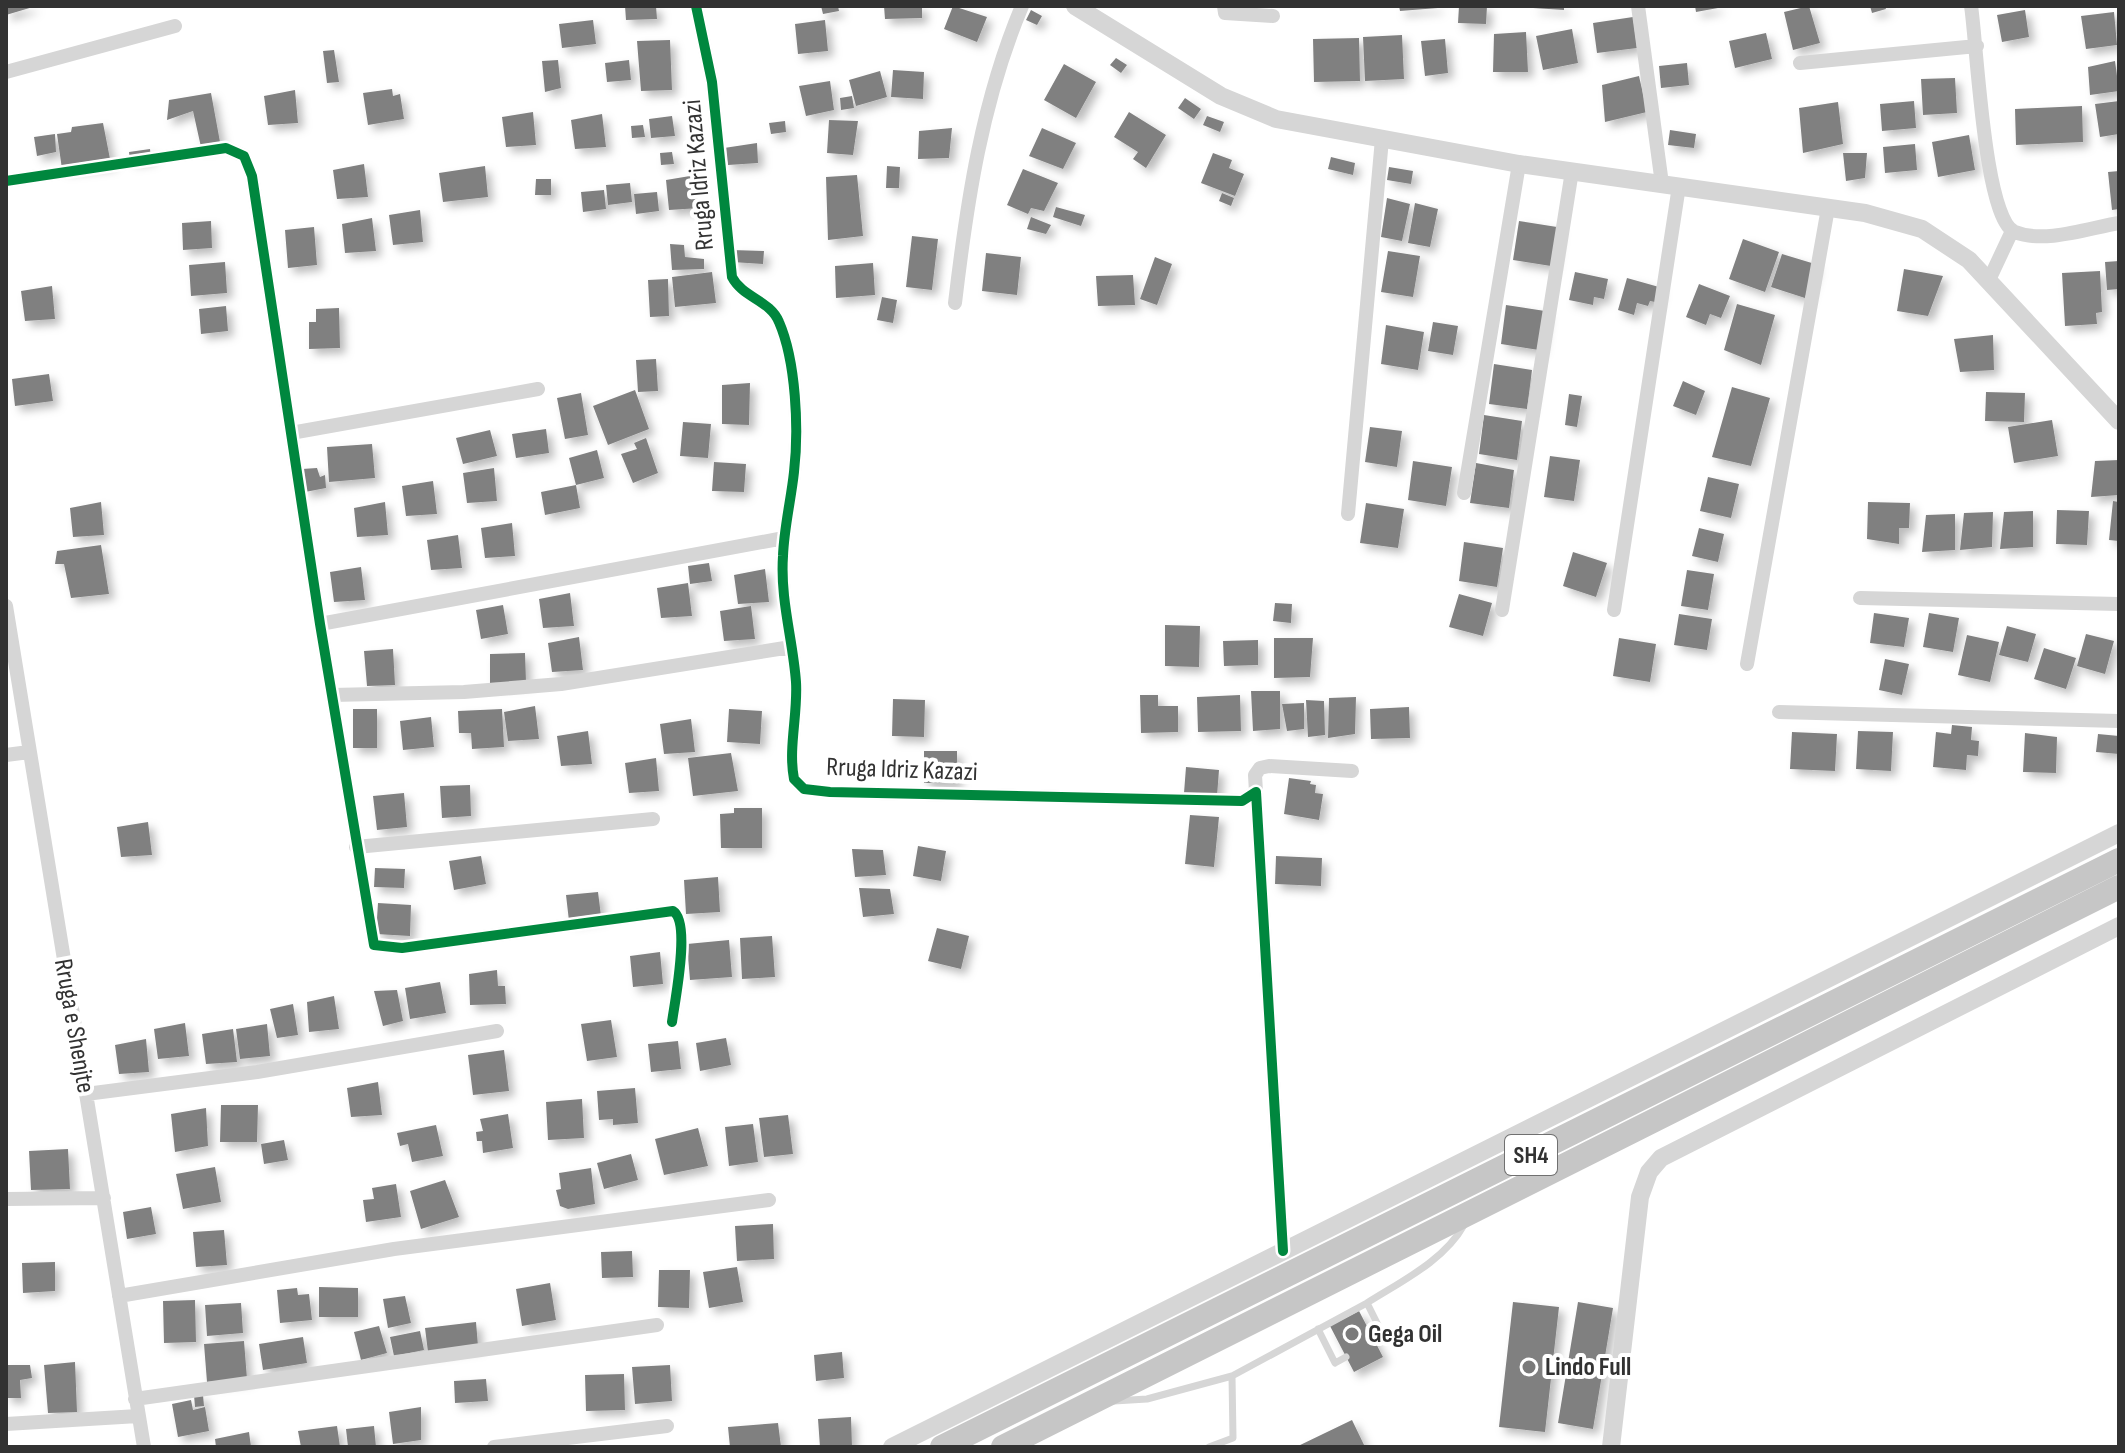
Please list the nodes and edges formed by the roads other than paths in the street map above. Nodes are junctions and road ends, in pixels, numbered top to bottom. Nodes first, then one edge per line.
1 (696, 6) edge
2 (1022, 6) edge
3 (1075, 6) edge
4 (1224, 6) edge
5 (1638, 6) edge
6 (1971, 6) edge
7 (1273, 16) dead end
8 (175, 26) dead end
9 (1977, 46) junction
10 (1800, 63) dead end
11 (6, 72) edge
12 (1382, 139) junction
13 (1519, 164) junction
14 (1572, 171) junction
15 (6, 181) edge
16 (1670, 185) junction
17 (1828, 208) junction
18 (2119, 223) edge
19 (2012, 231) junction
20 (1989, 280) junction
21 (955, 303) dead end
22 (538, 389) dead end
23 (2119, 421) edge
24 (291, 433) junction
25 (1464, 493) dead end
26 (1348, 514) dead end
27 (784, 538) junction
28 (1860, 598) dead end
29 (2119, 604) edge
30 (6, 606) edge
31 (1502, 610) dead end
32 (1614, 610) dead end
33 (320, 624) junction
34 (791, 647) junction
35 (1747, 664) dead end
36 (332, 695) junction
37 (1779, 712) dead end
38 (2119, 721) edge
39 (29, 752) junction
40 (6, 755) edge
41 (1352, 771) dead end
42 (1256, 792) junction
43 (653, 819) dead end
44 (2119, 833) edge
45 (356, 847) junction
46 (2119, 860) edge
47 (2119, 887) edge
48 (2119, 926) edge
49 (672, 1022) dead end
50 (497, 1031) dead end
51 (86, 1094) junction
52 (104, 1198) junction
53 (6, 1199) edge
54 (769, 1200) dead end
55 (1472, 1209) junction
56 (1283, 1251) junction
57 (119, 1296) junction
58 (1370, 1301) junction
59 (657, 1325) dead end
60 (1318, 1329) junction
61 (1375, 1342) dead end
62 (1346, 1357) dead end
63 (1232, 1376) junction
64 (135, 1399) junction
65 (1098, 1399) junction
66 (138, 1416) junction
67 (6, 1424) edge
68 (667, 1426) dead end
69 (144, 1447) edge
70 (494, 1447) edge
71 (892, 1447) edge
72 (942, 1447) edge
73 (1003, 1447) edge
74 (1209, 1447) edge
75 (1611, 1447) edge

1 - 27 street, Rruga Idriz Kazazi
2 - 21 street
3 - 12 street
4 - 7 street
5 - 16 street
6 - 9 street
8 - 11 street
9 - 10 street
9 - 19 street
12 - 13 street
12 - 26 street
13 - 14 street
13 - 25 street
14 - 16 street
14 - 31 street
15 - 24 street
16 - 17 street
16 - 32 street
17 - 20 street
17 - 35 street
18 - 19 street
19 - 20 street
20 - 23 street
22 - 24 street
24 - 33 street
27 - 33 street
27 - 34 street, Rruga Idriz Kazazi
28 - 29 street
30 - 39 street, Rruga e Shenjte
33 - 36 street
34 - 36 street
34 - 42 street, Rruga Idriz Kazazi
36 - 45 street
37 - 38 street
39 - 40 street
39 - 51 street, Rruga e Shenjte
41 - 42 street
42 - 56 street
43 - 45 street
44 - 56 street
45 - 49 street
46 - 72 highway, SH4
47 - 55 highway, SH4
48 - 75 street
50 - 51 street
51 - 52 street, Rruga e Shenjte
52 - 53 street
52 - 57 street, Rruga e Shenjte
54 - 57 street
55 - 58 lane
55 - 65 highway, SH4
56 - 71 street
57 - 64 street, Rruga e Shenjte
58 - 60 lane
58 - 61 lane
59 - 64 street
60 - 62 lane
60 - 63 lane
63 - 65 lane
63 - 74 lane
64 - 66 street, Rruga e Shenjte
65 - 73 highway, SH4
66 - 67 street
66 - 69 street, Rruga e Shenjte
68 - 70 street

